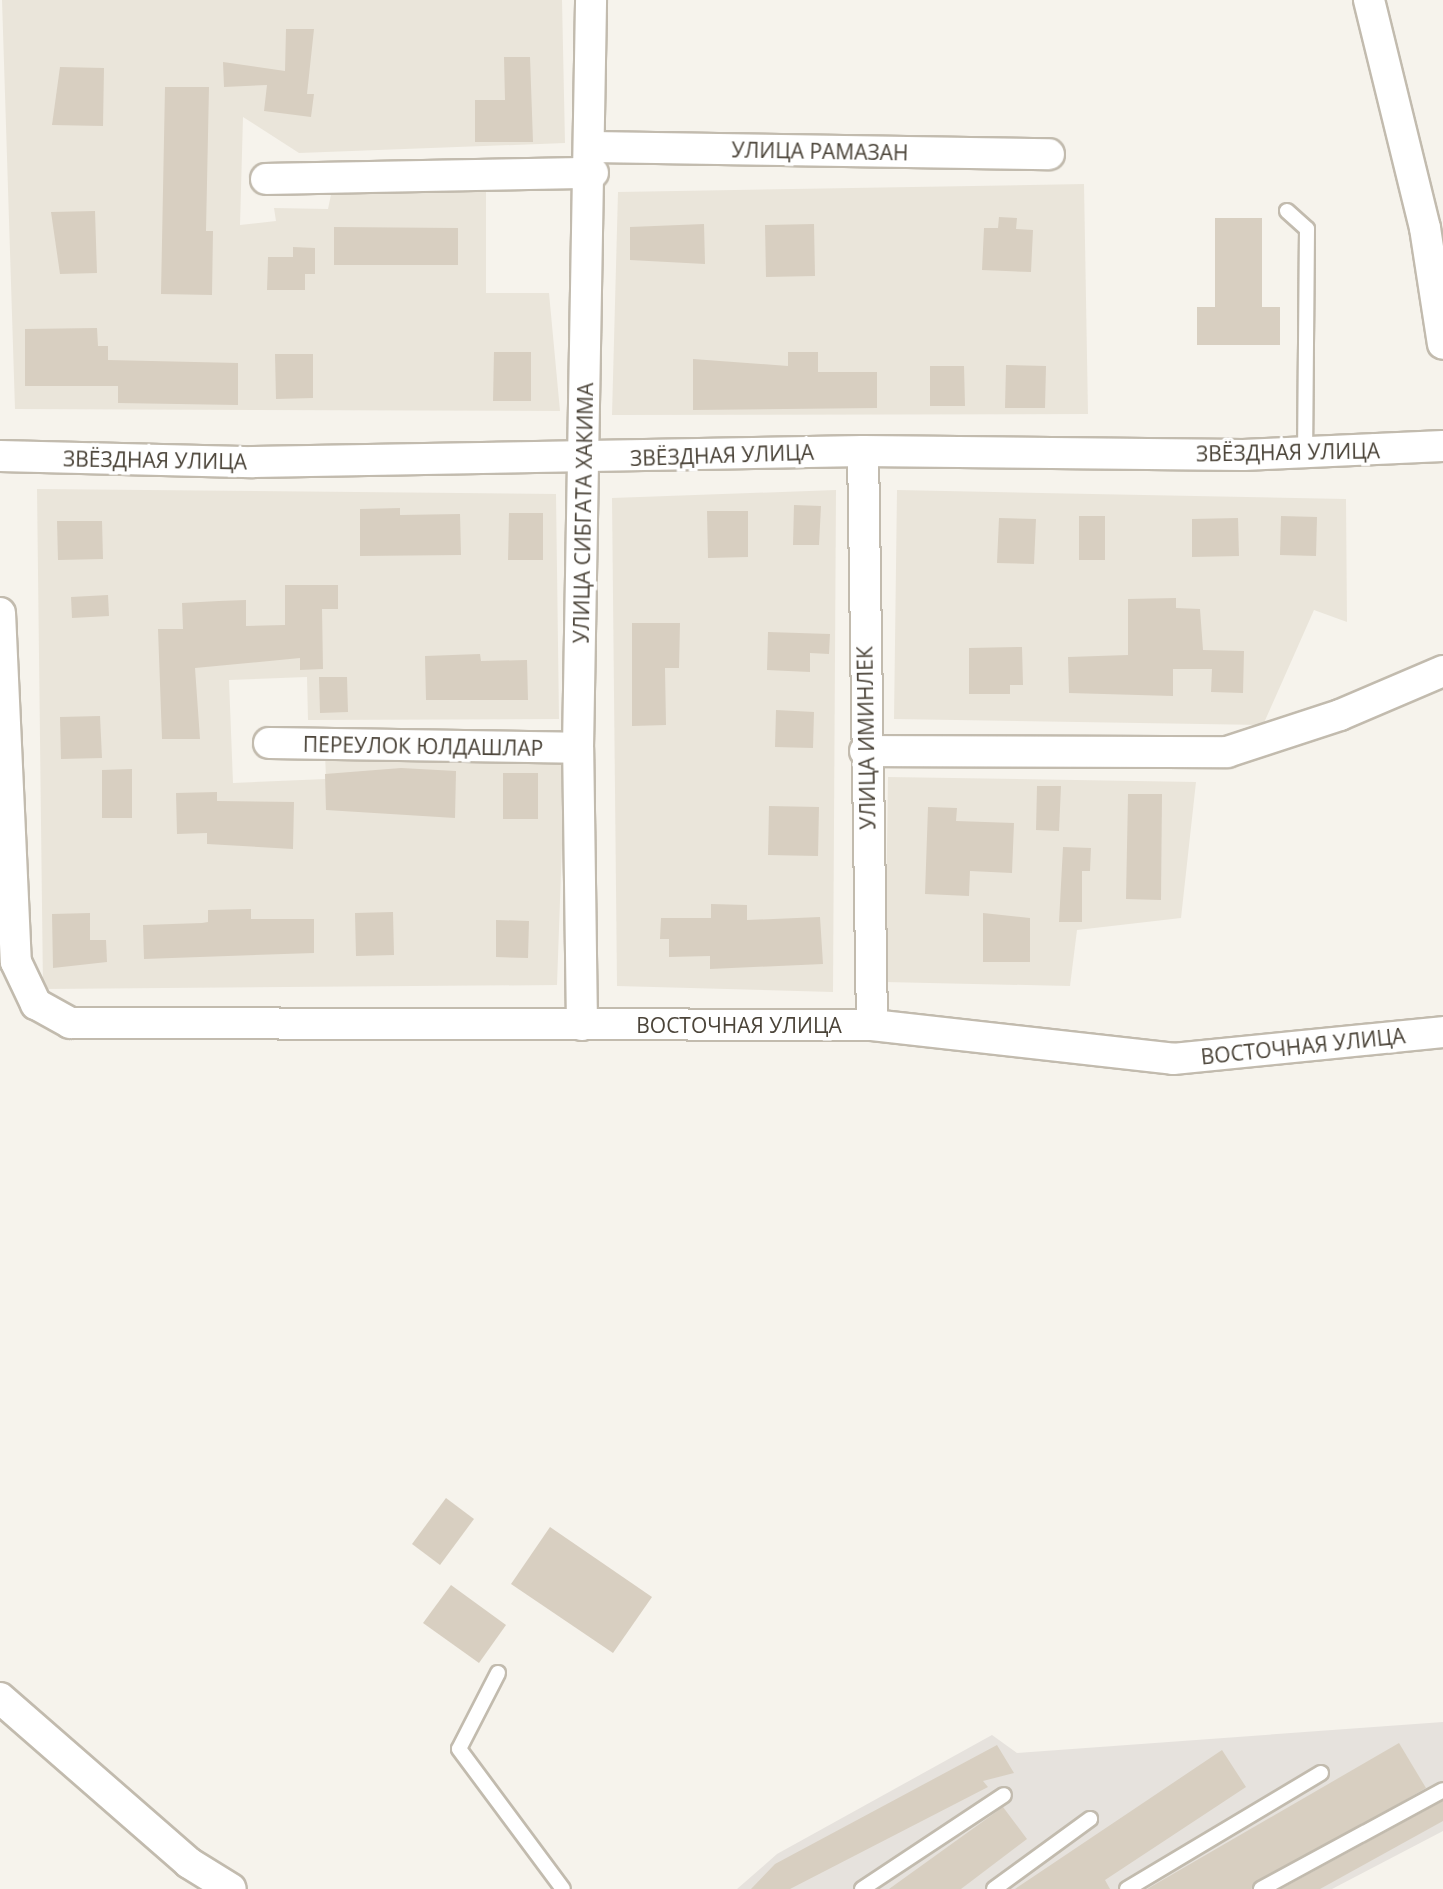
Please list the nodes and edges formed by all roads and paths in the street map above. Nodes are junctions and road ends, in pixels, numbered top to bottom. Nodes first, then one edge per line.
1 (592, 0) edge
2 (1370, 0) edge
3 (1049, 154) dead end
4 (592, 160) junction
5 (266, 179) dead end
6 (1287, 211) dead end
7 (1443, 344) edge
8 (1443, 446) edge
9 (863, 451) junction
10 (1305, 453) junction
11 (0, 456) edge
12 (584, 459) junction
13 (0, 613) edge
14 (1443, 671) edge
15 (269, 743) dead end
16 (578, 748) junction
17 (865, 751) junction
18 (872, 1025) junction
19 (582, 1026) junction
20 (1443, 1032) edge
21 (498, 1674) dead end
22 (0, 1698) edge
23 (1321, 1773) dead end
24 (1443, 1790) edge
25 (1004, 1795) dead end
26 (1090, 1819) dead end
27 (232, 1889) edge
28 (563, 1889) edge
29 (862, 1889) edge
30 (995, 1889) edge
31 (1127, 1889) edge
32 (1261, 1889) edge

1 - 4 street, УЛИЦА СИБГАТА ХАКИМА
2 - 7 street
3 - 4 street, УЛИЦА РАМАЗАН
4 - 5 street, УЛИЦА РАМАЗАН
4 - 12 street, УЛИЦА СИБГАТА ХАКИМА
6 - 10 lane
8 - 10 street, ЗВЁЗДНАЯ УЛИЦА
9 - 10 street, ЗВЁЗДНАЯ УЛИЦА
9 - 12 street, ЗВЁЗДНАЯ УЛИЦА
9 - 17 street, УЛИЦА ИМИНЛЕК
11 - 12 street, ЗВЁЗДНАЯ УЛИЦА
12 - 16 street, УЛИЦА СИБГАТА ХАКИМА
13 - 19 street, ВОСТОЧНАЯ УЛИЦА
14 - 17 street
15 - 16 street, ПЕРЕУЛОК ЮЛДАШЛАР
16 - 19 street, УЛИЦА СИБГАТА ХАКИМА
17 - 18 street, УЛИЦА ИМИНЛЕК
18 - 19 street, ВОСТОЧНАЯ УЛИЦА
18 - 20 street, ВОСТОЧНАЯ УЛИЦА
21 - 28 lane
22 - 27 street
23 - 31 lane
24 - 32 lane
25 - 29 lane
26 - 30 lane

